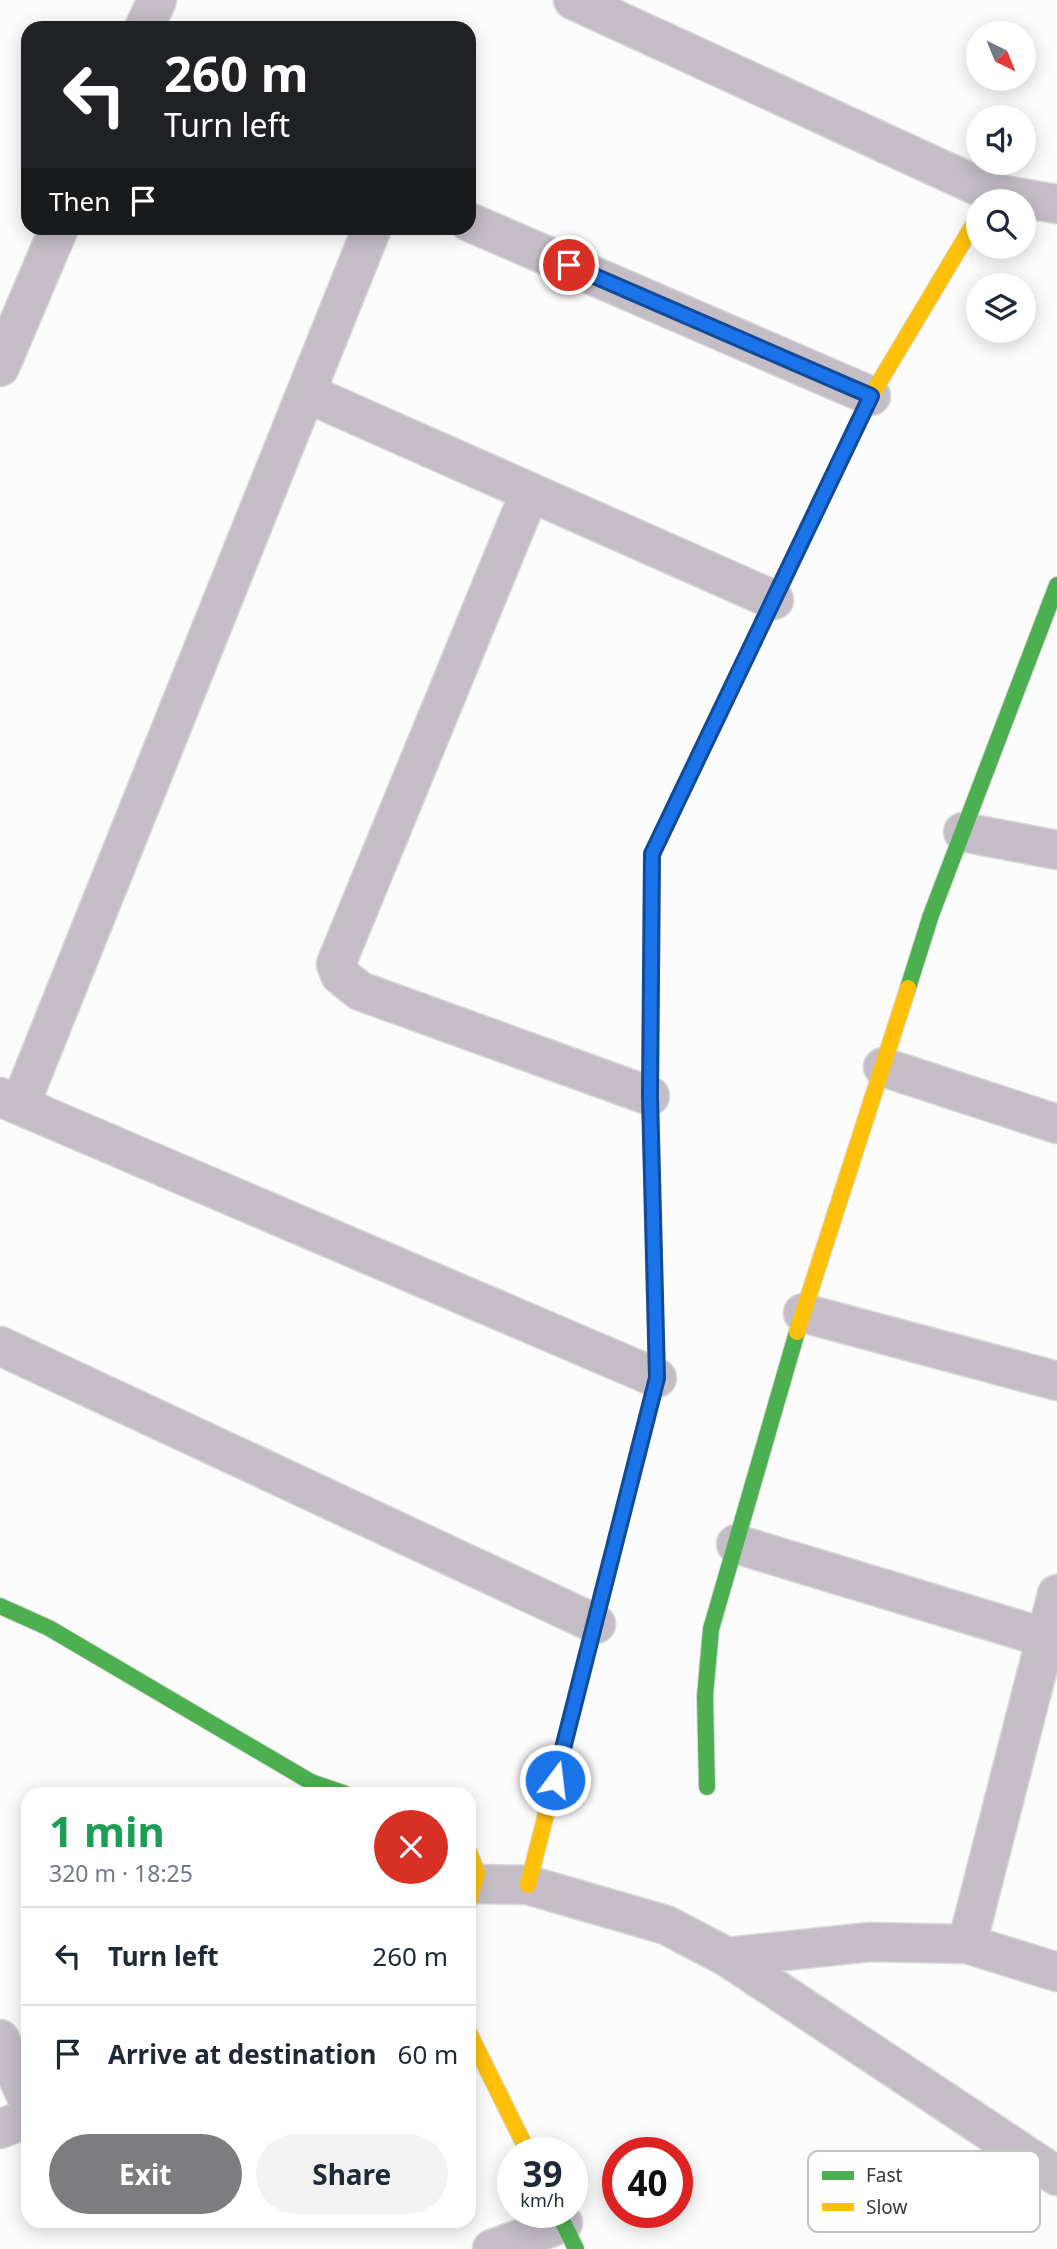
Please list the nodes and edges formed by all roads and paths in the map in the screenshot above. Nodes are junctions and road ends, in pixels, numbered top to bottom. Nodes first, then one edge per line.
1 (157, 0) edge
2 (573, 0) edge
3 (147, 21) edge
4 (966, 193) edge
5 (1036, 204) edge
6 (1057, 204) edge
7 (476, 225) edge
8 (56, 235) edge
9 (369, 235) edge
10 (966, 237) edge
11 (0, 367) edge
12 (306, 393) junction
13 (871, 396) junction
14 (530, 492) junction
15 (1055, 593) edge
16 (774, 600) junction
17 (964, 832) junction
18 (1057, 850) edge
19 (883, 1067) junction
20 (650, 1096) junction
21 (10, 1101) edge
22 (1057, 1124) edge
23 (803, 1313) junction
24 (0, 1346) edge
25 (657, 1378) junction
26 (1057, 1381) edge
27 (736, 1544) junction
28 (1057, 1594) edge
29 (0, 1606) edge
30 (596, 1624) junction
31 (1046, 1638) junction
32 (313, 1787) edge
33 (707, 1787) dead end
34 (476, 1880) edge
35 (528, 1885) junction
36 (967, 1944) junction
37 (727, 1956) junction
38 (1057, 1972) edge
39 (0, 2039) edge
40 (476, 2046) edge
41 (21, 2085) edge
42 (21, 2121) edge
43 (0, 2129) edge
44 (521, 2137) edge
45 (1020, 2151) edge
46 (1040, 2165) edge
47 (1057, 2176) edge
48 (565, 2228) edge
49 (492, 2249) edge

1 - 3 street
2 - 4 street
5 - 6 street
7 - 13 street
8 - 11 street
9 - 12 street
10 - 13 street
12 - 14 street
12 - 21 street
13 - 16 street
14 - 16 street
14 - 20 street
15 - 17 street
16 - 20 street
17 - 18 street
17 - 19 street
19 - 22 street
19 - 23 street
20 - 25 street
21 - 25 street
23 - 26 street
23 - 27 street
24 - 30 street
25 - 30 street
27 - 31 street
27 - 33 street
28 - 31 street
29 - 32 street
30 - 35 street
31 - 36 street
34 - 35 street
35 - 37 street
36 - 37 street
36 - 38 street
37 - 45 street
39 - 41 street
40 - 44 street
42 - 43 street
46 - 47 street
48 - 49 street

